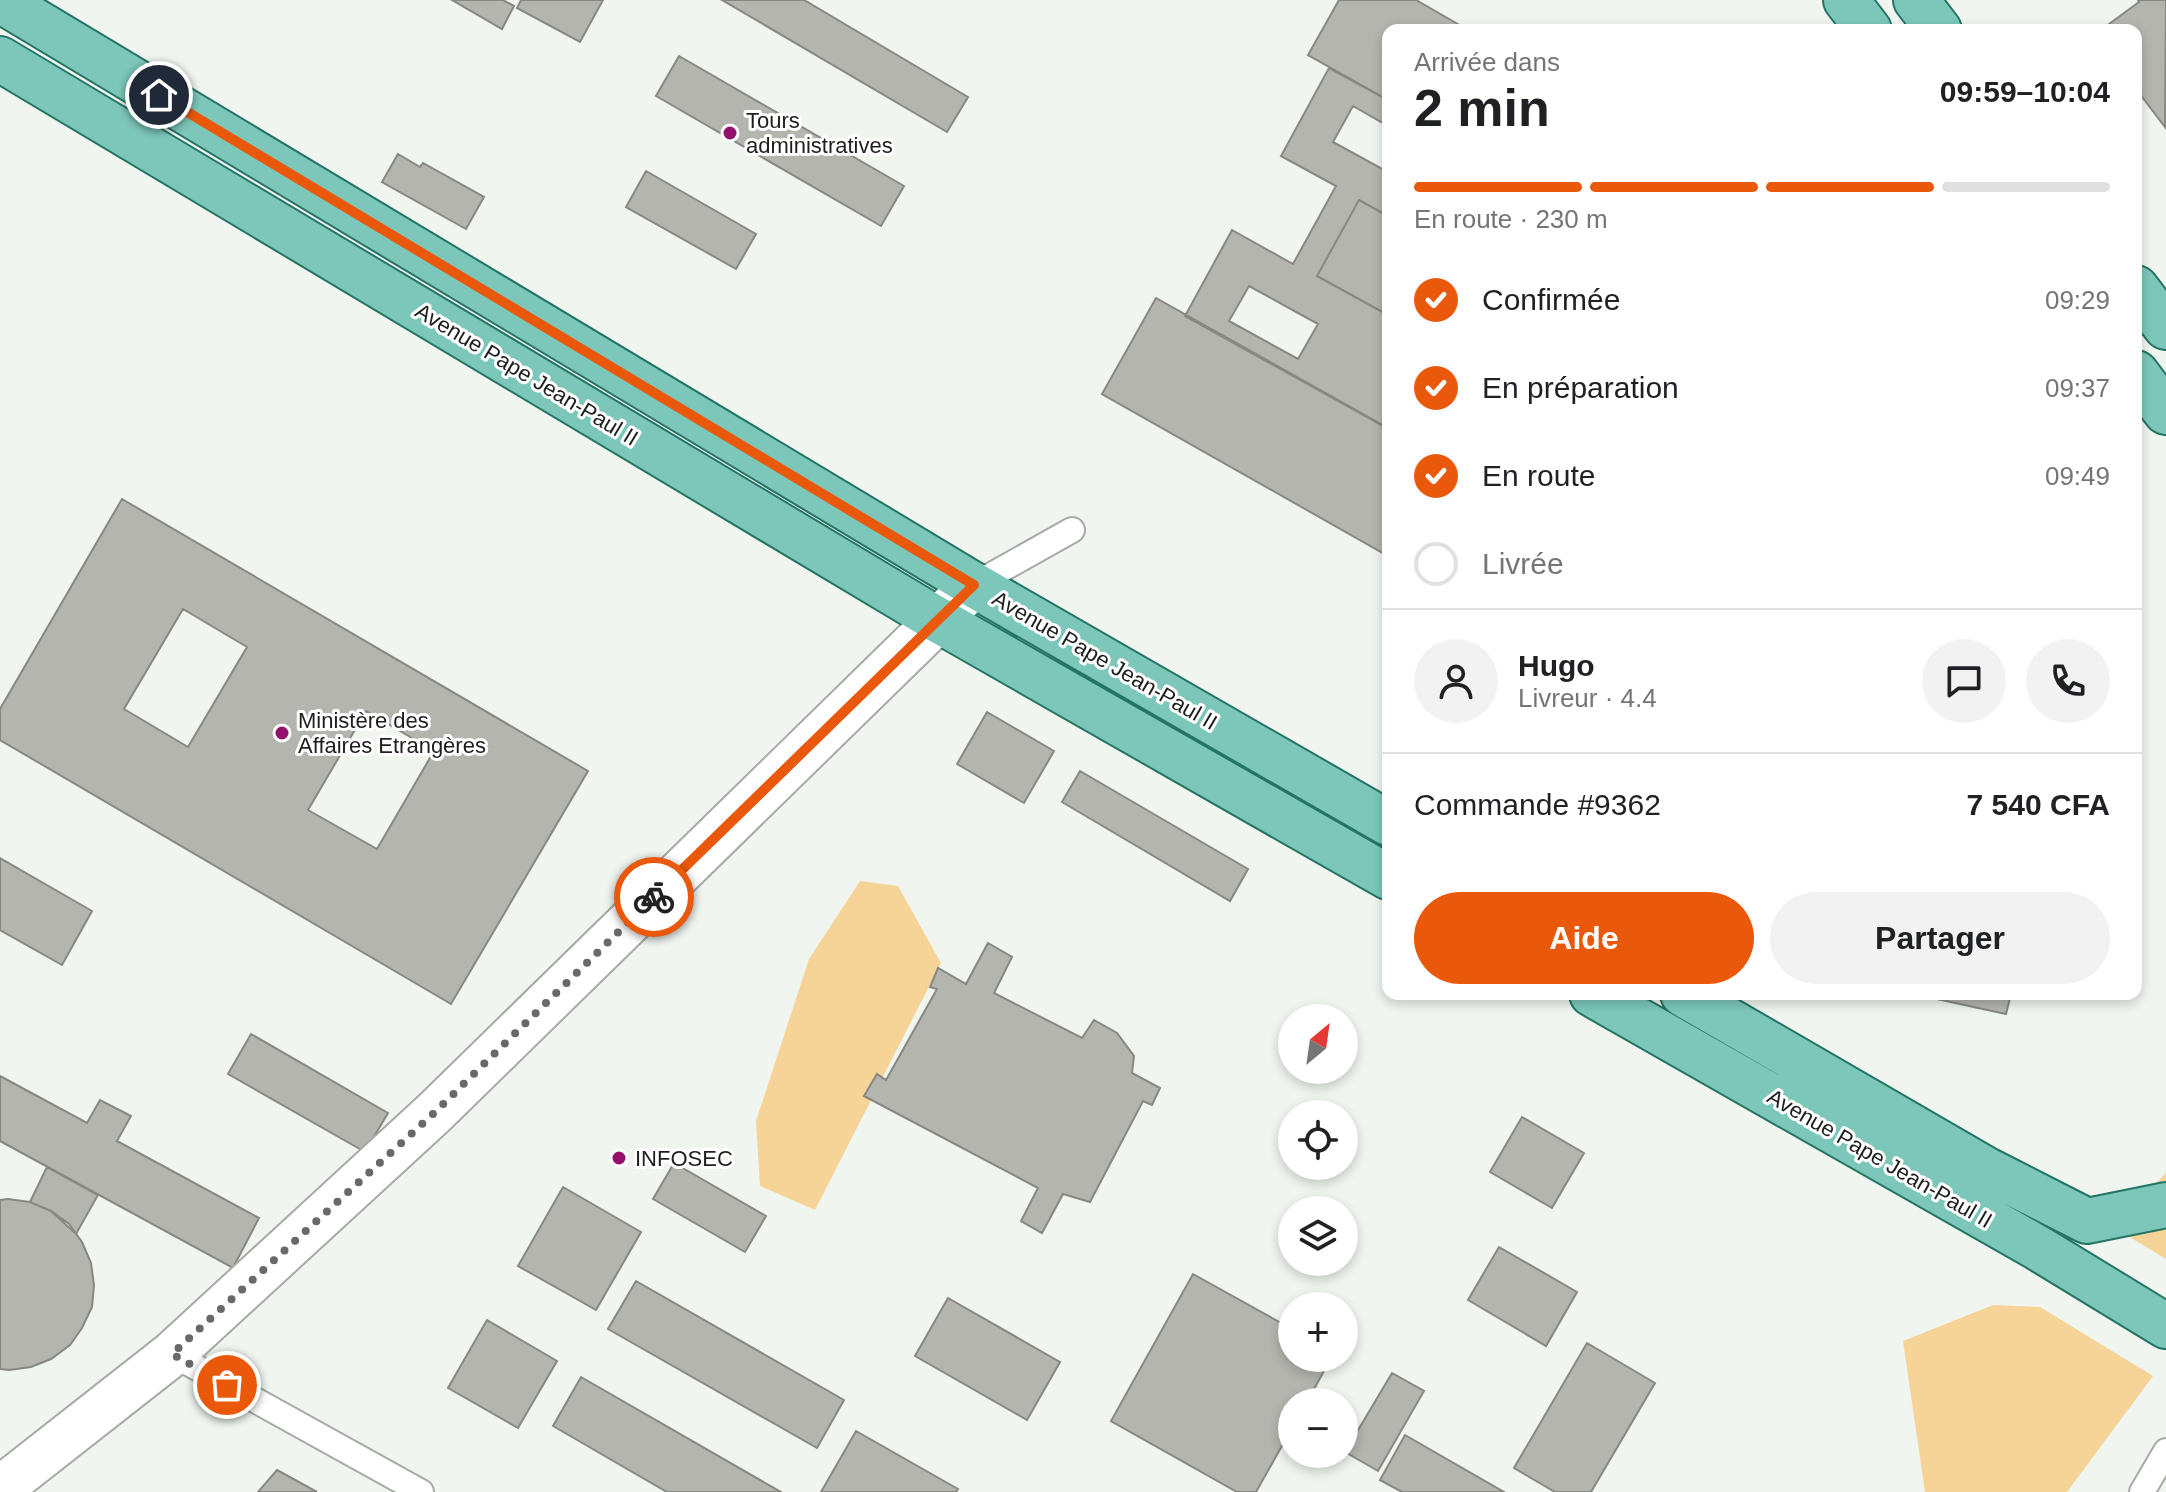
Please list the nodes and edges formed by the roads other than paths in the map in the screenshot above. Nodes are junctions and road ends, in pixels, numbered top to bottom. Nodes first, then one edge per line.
1 (0, 0) edge
2 (1846, 0) edge
3 (1916, 0) edge
4 (1864, 24) edge
5 (1934, 24) edge
6 (0, 59) edge
7 (2142, 296) edge
8 (2166, 327) edge
9 (2142, 381) edge
10 (2166, 412) edge
11 (1072, 530) dead end
12 (974, 585) junction
13 (938, 620) junction
14 (1382, 820) edge
15 (1382, 874) edge
16 (1603, 1000) edge
17 (1693, 1000) edge
18 (2166, 1205) edge
19 (2166, 1326) edge
20 (172, 1354) junction
21 (2166, 1451) edge
22 (0, 1489) edge
23 (421, 1492) edge
24 (2142, 1492) edge

1 - 12 main road, Avenue Pape Jean-Paul II
2 - 4 main road
3 - 5 main road
6 - 13 main road, Avenue Pape Jean-Paul II
7 - 8 main road
9 - 10 main road
11 - 12 lane
12 - 13 street
12 - 14 main road, Avenue Pape Jean-Paul II
13 - 15 main road, Avenue Pape Jean-Paul II
13 - 20 street
16 - 19 main road, Avenue Pape Jean-Paul II
17 - 18 main road, Avenue Pape Jean-Paul II
20 - 22 street
20 - 23 lane
21 - 24 lane

